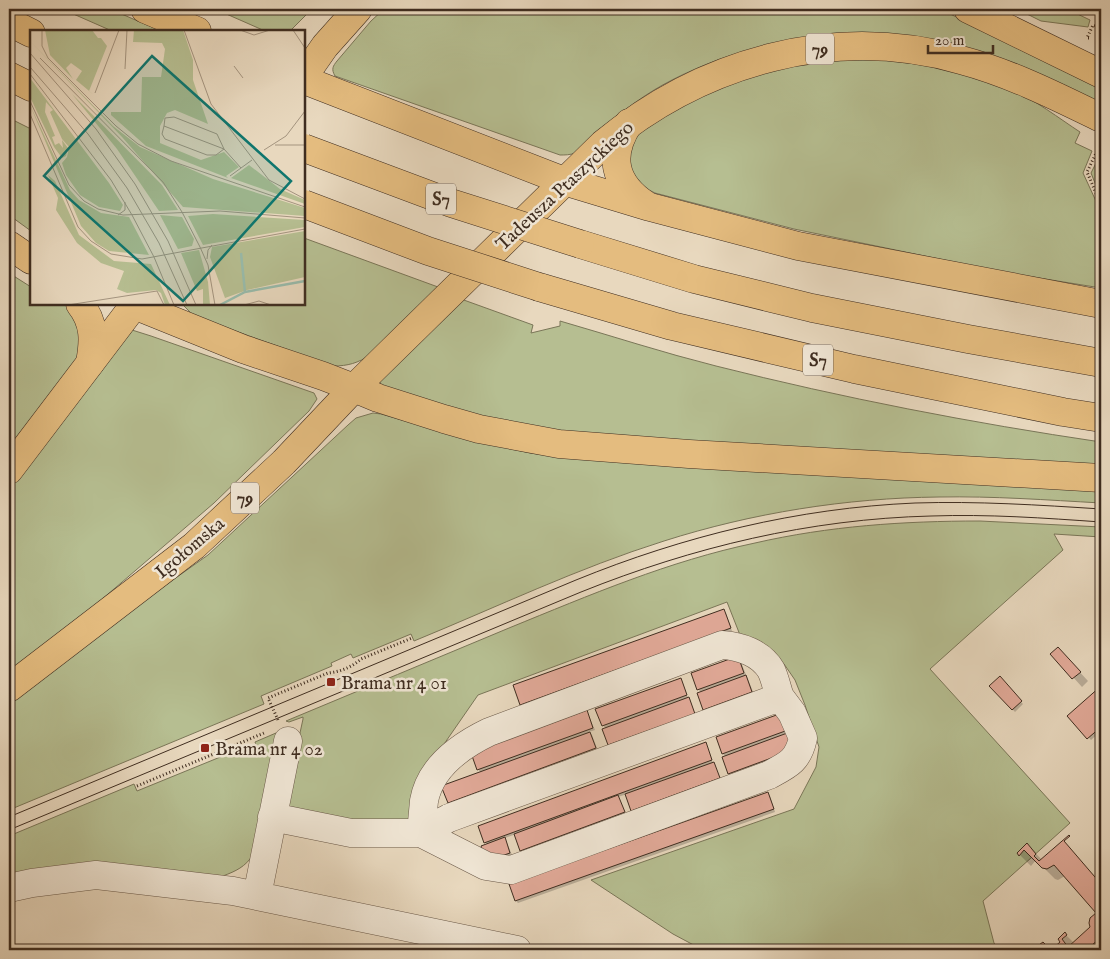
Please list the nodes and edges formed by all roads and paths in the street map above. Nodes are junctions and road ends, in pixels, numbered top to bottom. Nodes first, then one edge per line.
1 (145, 9) edge
2 (358, 9) edge
3 (968, 9) edge
4 (1101, 28) edge
5 (195, 30) edge
6 (1094, 41) dead end
7 (1101, 74) edge
8 (9, 76) edge
9 (305, 77) edge
10 (305, 78) edge
11 (30, 86) edge
12 (1101, 118) edge
13 (629, 122) junction
14 (1100, 145) dead end
15 (305, 148) edge
16 (564, 181) junction
17 (305, 204) edge
18 (1101, 205) edge
19 (650, 207) junction
20 (9, 245) edge
21 (30, 259) edge
22 (1101, 304) edge
23 (81, 305) edge
24 (132, 305) edge
25 (136, 305) edge
26 (90, 363) junction
27 (1101, 363) edge
28 (354, 388) junction
29 (1101, 418) edge
30 (9, 470) edge
31 (1101, 478) edge
32 (412, 638) dead end
33 (9, 688) edge
34 (780, 697) junction
35 (278, 733) junction
36 (137, 786) dead end
37 (272, 817) junction
38 (421, 833) junction
39 (9, 888) edge
40 (257, 896) junction
41 (517, 950) edge

1 - 5 main road
2 - 9 main road
3 - 7 main road
4 - 6 path
8 - 11 main road
10 - 16 main road
12 - 13 main road, Tadeusza Ptaszyckiego / 79
13 - 16 main road, Tadeusza Ptaszyckiego / 79
13 - 19 main road
14 - 18 path
15 - 27 main road, S7, bridge
16 - 19 main road
16 - 28 main road, Tadeusza Ptaszyckiego / 79
17 - 29 main road, S7, bridge
19 - 22 main road
20 - 21 main road
23 - 26 main road
24 - 26 main road
25 - 28 main road
26 - 30 main road
28 - 31 main road
28 - 33 main road, Igołomska / 79
32 - 35 path
34 - 38 lane
34 - 38 lane
34 - 38 lane
35 - 36 path
35 - 37 lane
37 - 38 lane
37 - 40 lane
39 - 40 lane
40 - 41 lane

